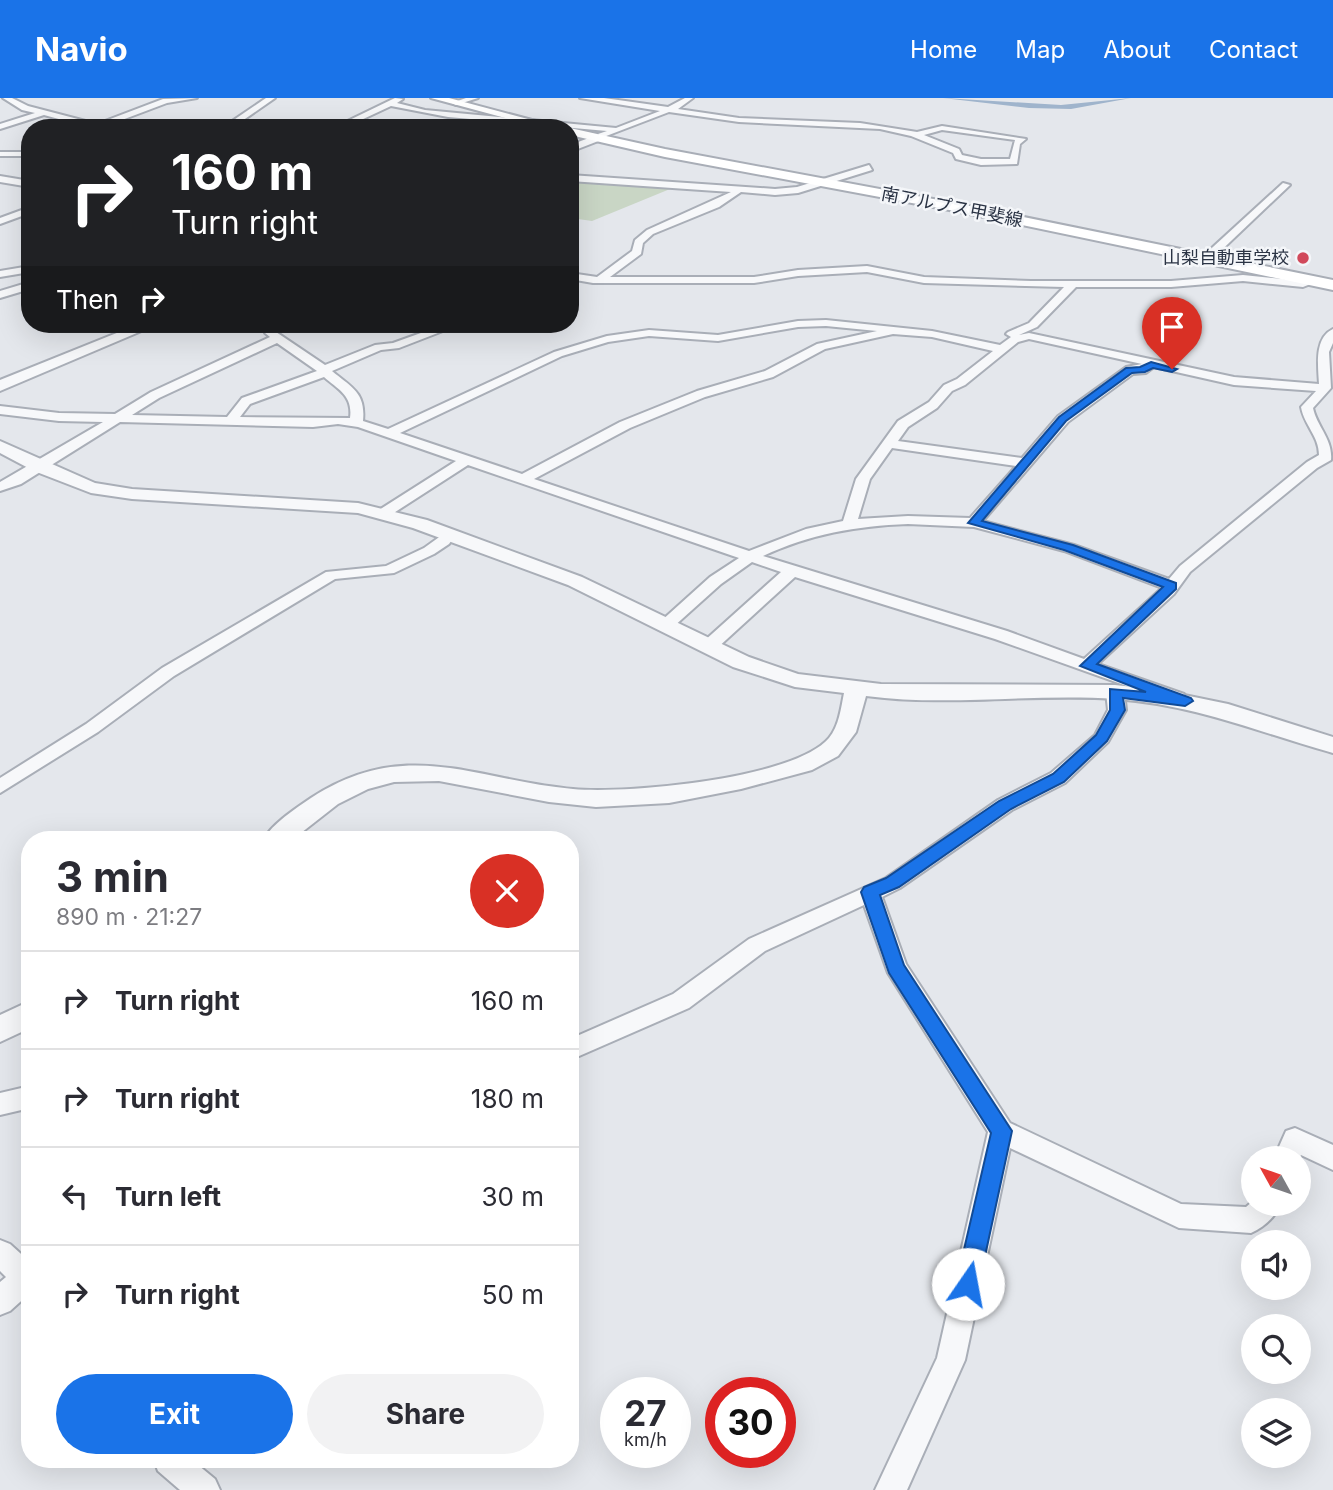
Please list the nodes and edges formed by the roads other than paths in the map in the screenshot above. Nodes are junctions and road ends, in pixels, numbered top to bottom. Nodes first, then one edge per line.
1 (7, 98) edge
2 (192, 98) edge
3 (271, 98) edge
4 (401, 98) edge
5 (436, 98) edge
6 (474, 98) edge
7 (584, 98) edge
8 (689, 98) edge
9 (388, 103) junction
10 (456, 103) junction
11 (25, 108) junction
12 (13, 109) dead end
13 (667, 110) junction
14 (43, 113) junction
15 (25, 119) edge
16 (67, 119) edge
17 (121, 119) edge
18 (240, 119) edge
19 (355, 119) edge
20 (498, 119) edge
21 (521, 119) edge
22 (21, 120) edge
23 (579, 126) edge
24 (0, 127) edge
25 (612, 129) junction
26 (579, 133) edge
27 (979, 133) junction
28 (915, 135) junction
29 (597, 138) junction
30 (579, 145) edge
31 (942, 146) junction
32 (21, 153) edge
33 (0, 154) edge
34 (869, 169) dead end
35 (0, 179) edge
36 (579, 179) edge
37 (21, 182) edge
38 (823, 183) junction
39 (1286, 185) dead end
40 (739, 191) junction
41 (21, 214) edge
42 (0, 222) edge
43 (21, 223) edge
44 (1206, 259) junction
45 (21, 270) edge
46 (0, 274) edge
47 (579, 278) edge
48 (594, 280) junction
49 (1313, 281) junction
50 (579, 283) edge
51 (1072, 285) junction
52 (1333, 285) edge
53 (21, 288) edge
54 (0, 296) edge
55 (893, 331) junction
56 (1333, 332) edge
57 (129, 333) edge
58 (271, 333) edge
59 (431, 333) edge
60 (278, 338) junction
61 (1014, 340) junction
62 (1002, 349) junction
63 (1151, 365) junction
64 (324, 371) junction
65 (0, 386) edge
66 (1325, 388) junction
67 (0, 410) edge
68 (118, 418) junction
69 (231, 421) junction
70 (356, 422) junction
71 (389, 433) junction
72 (887, 443) junction
73 (0, 446) edge
74 (468, 458) junction
75 (1025, 463) junction
76 (40, 467) junction
77 (525, 478) junction
78 (0, 487) edge
79 (384, 513) junction
80 (850, 522) junction
81 (974, 523) junction
82 (449, 534) junction
83 (751, 558) junction
84 (792, 571) junction
85 (1172, 586) junction
86 (666, 625) junction
87 (709, 646) junction
88 (1087, 666) junction
89 (856, 690) junction
90 (1115, 692) junction
91 (1185, 701) junction
92 (1333, 745) edge
93 (0, 787) edge
94 (286, 831) edge
95 (870, 892) junction
96 (21, 1018) edge
97 (0, 1030) edge
98 (579, 1046) edge
99 (21, 1099) edge
100 (0, 1104) edge
101 (1002, 1131) junction
102 (1292, 1146) edge
103 (1309, 1146) edge
104 (1311, 1147) edge
105 (1333, 1158) edge
106 (1255, 1216) edge
107 (0, 1253) edge
108 (21, 1272) edge
109 (21, 1284) edge
110 (0, 1301) edge
111 (178, 1468) edge
112 (204, 1490) edge
113 (891, 1490) edge

1 - 11 street
2 - 17 street
3 - 18 street
4 - 9 street
5 - 10 main road
6 - 10 street
7 - 13 street
8 - 13 street
9 - 19 street
9 - 20 street
10 - 21 main road
11 - 12 street
11 - 14 street
13 - 25 street
13 - 28 street
14 - 15 street
14 - 16 street
22 - 24 street
23 - 25 street
25 - 29 street
26 - 29 main road, 南アルプス甲斐線
27 - 28 street
27 - 31 street
27 - 31 street
28 - 31 street
29 - 30 street
29 - 38 main road, 南アルプス甲斐線
32 - 33 street
34 - 38 street
35 - 37 street
36 - 40 street
38 - 40 street
38 - 44 main road, 南アルプス甲斐線
39 - 44 street
40 - 48 street
41 - 42 street
42 - 43 street
44 - 49 main road, 南アルプス甲斐線
45 - 46 street
47 - 48 street
48 - 50 street
48 - 51 street
49 - 51 street
49 - 52 main road, 南アルプス甲斐線
51 - 61 street
53 - 54 street
55 - 62 street
55 - 71 street
55 - 77 street
56 - 66 street
57 - 65 street
58 - 60 street
59 - 64 street
60 - 64 street
60 - 68 street
61 - 62 street
61 - 63 street
62 - 72 street
63 - 66 street
63 - 75 street
64 - 69 street
64 - 70 street
66 - 85 street
67 - 68 street
68 - 69 street
68 - 76 street
69 - 70 street
70 - 71 street
71 - 74 street
72 - 75 street
72 - 80 street
73 - 76 street
74 - 77 street
74 - 79 street
75 - 81 street
76 - 78 street
76 - 79 street
77 - 83 street
79 - 82 street
80 - 81 street
80 - 83 street
81 - 85 street
82 - 86 street
82 - 93 street
83 - 84 street
83 - 86 street
84 - 87 street
84 - 88 street
85 - 88 street
86 - 87 street
87 - 89 street
88 - 91 street
89 - 90 street
89 - 94 street
90 - 91 street
90 - 95 street
91 - 92 street
95 - 98 street
95 - 101 street
96 - 97 street
99 - 100 street
101 - 106 street
101 - 113 street
102 - 103 street
104 - 105 street
107 - 108 street
109 - 110 street
111 - 112 street

